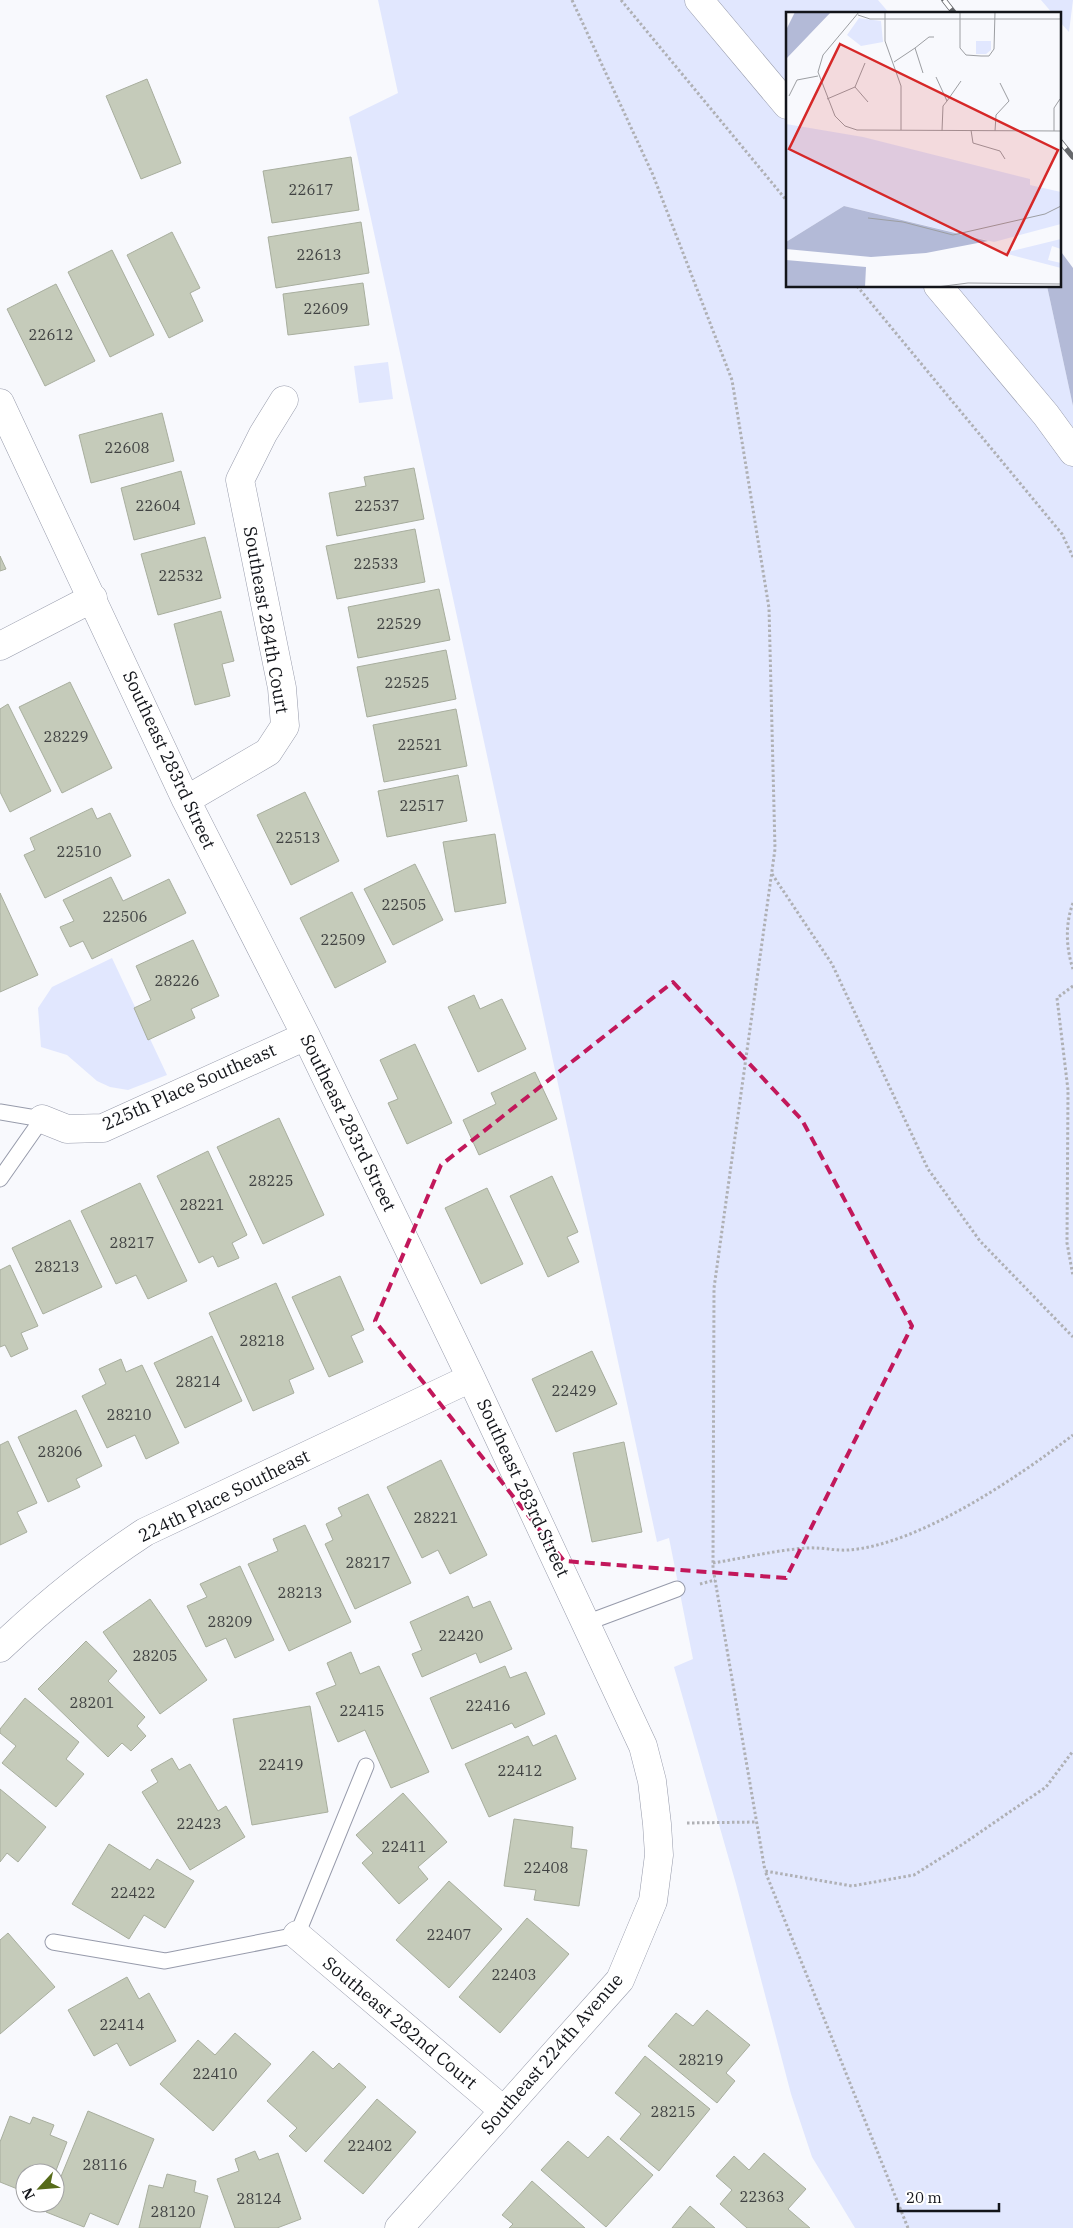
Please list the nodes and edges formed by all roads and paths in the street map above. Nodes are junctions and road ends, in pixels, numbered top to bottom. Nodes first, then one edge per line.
1 (572, 0) edge
2 (621, 0) edge
3 (700, 0) edge
4 (786, 103) edge
5 (786, 200) edge
6 (859, 288) edge
7 (940, 288) edge
8 (284, 400) dead end
9 (0, 403) edge
10 (1073, 452) edge
11 (1073, 557) edge
12 (92, 598) junction
13 (0, 646) edge
14 (186, 800) junction
15 (772, 874) junction
16 (1073, 903) edge
17 (1073, 969) edge
18 (1073, 986) edge
19 (306, 1036) junction
20 (0, 1112) edge
21 (42, 1119) junction
22 (0, 1180) edge
23 (1073, 1276) edge
24 (1073, 1338) edge
25 (471, 1378) junction
26 (1073, 1435) edge
27 (713, 1563) junction
28 (677, 1589) dead end
29 (586, 1623) junction
30 (0, 1648) edge
31 (1073, 1750) edge
32 (366, 1766) dead end
33 (757, 1822) junction
34 (657, 1824) junction
35 (658, 1855) joint
36 (765, 1871) junction
37 (297, 1935) junction
38 (54, 1942) dead end
39 (503, 2110) junction
40 (399, 2228) edge
41 (908, 2228) edge

1 - 15 path
2 - 5 path
3 - 4 street
6 - 11 path
7 - 10 street
8 - 14 street, Southeast 284th Court
9 - 12 street, Southeast 283rd Street
12 - 13 street
12 - 14 street, Southeast 283rd Street
14 - 19 street, Southeast 283rd Street
15 - 24 path
15 - 27 path
16 - 17 path
18 - 23 path
19 - 21 street, 225th Place Southeast
19 - 25 street, Southeast 283rd Street
20 - 21 lane
21 - 22 lane
25 - 29 street, Southeast 283rd Street
25 - 30 street, 224th Place Southeast
26 - 27 path
27 - 33 path
28 - 29 lane
29 - 34 street, Southeast 283rd Street
31 - 36 path
32 - 37 lane
33 - 34 path
33 - 36 path
34 - 35 street, Southeast 283rd Street
35 - 39 street, Southeast 224th Avenue
36 - 41 path
37 - 38 lane
37 - 39 street, Southeast 282nd Court
39 - 40 street, Southeast 224th Avenue

